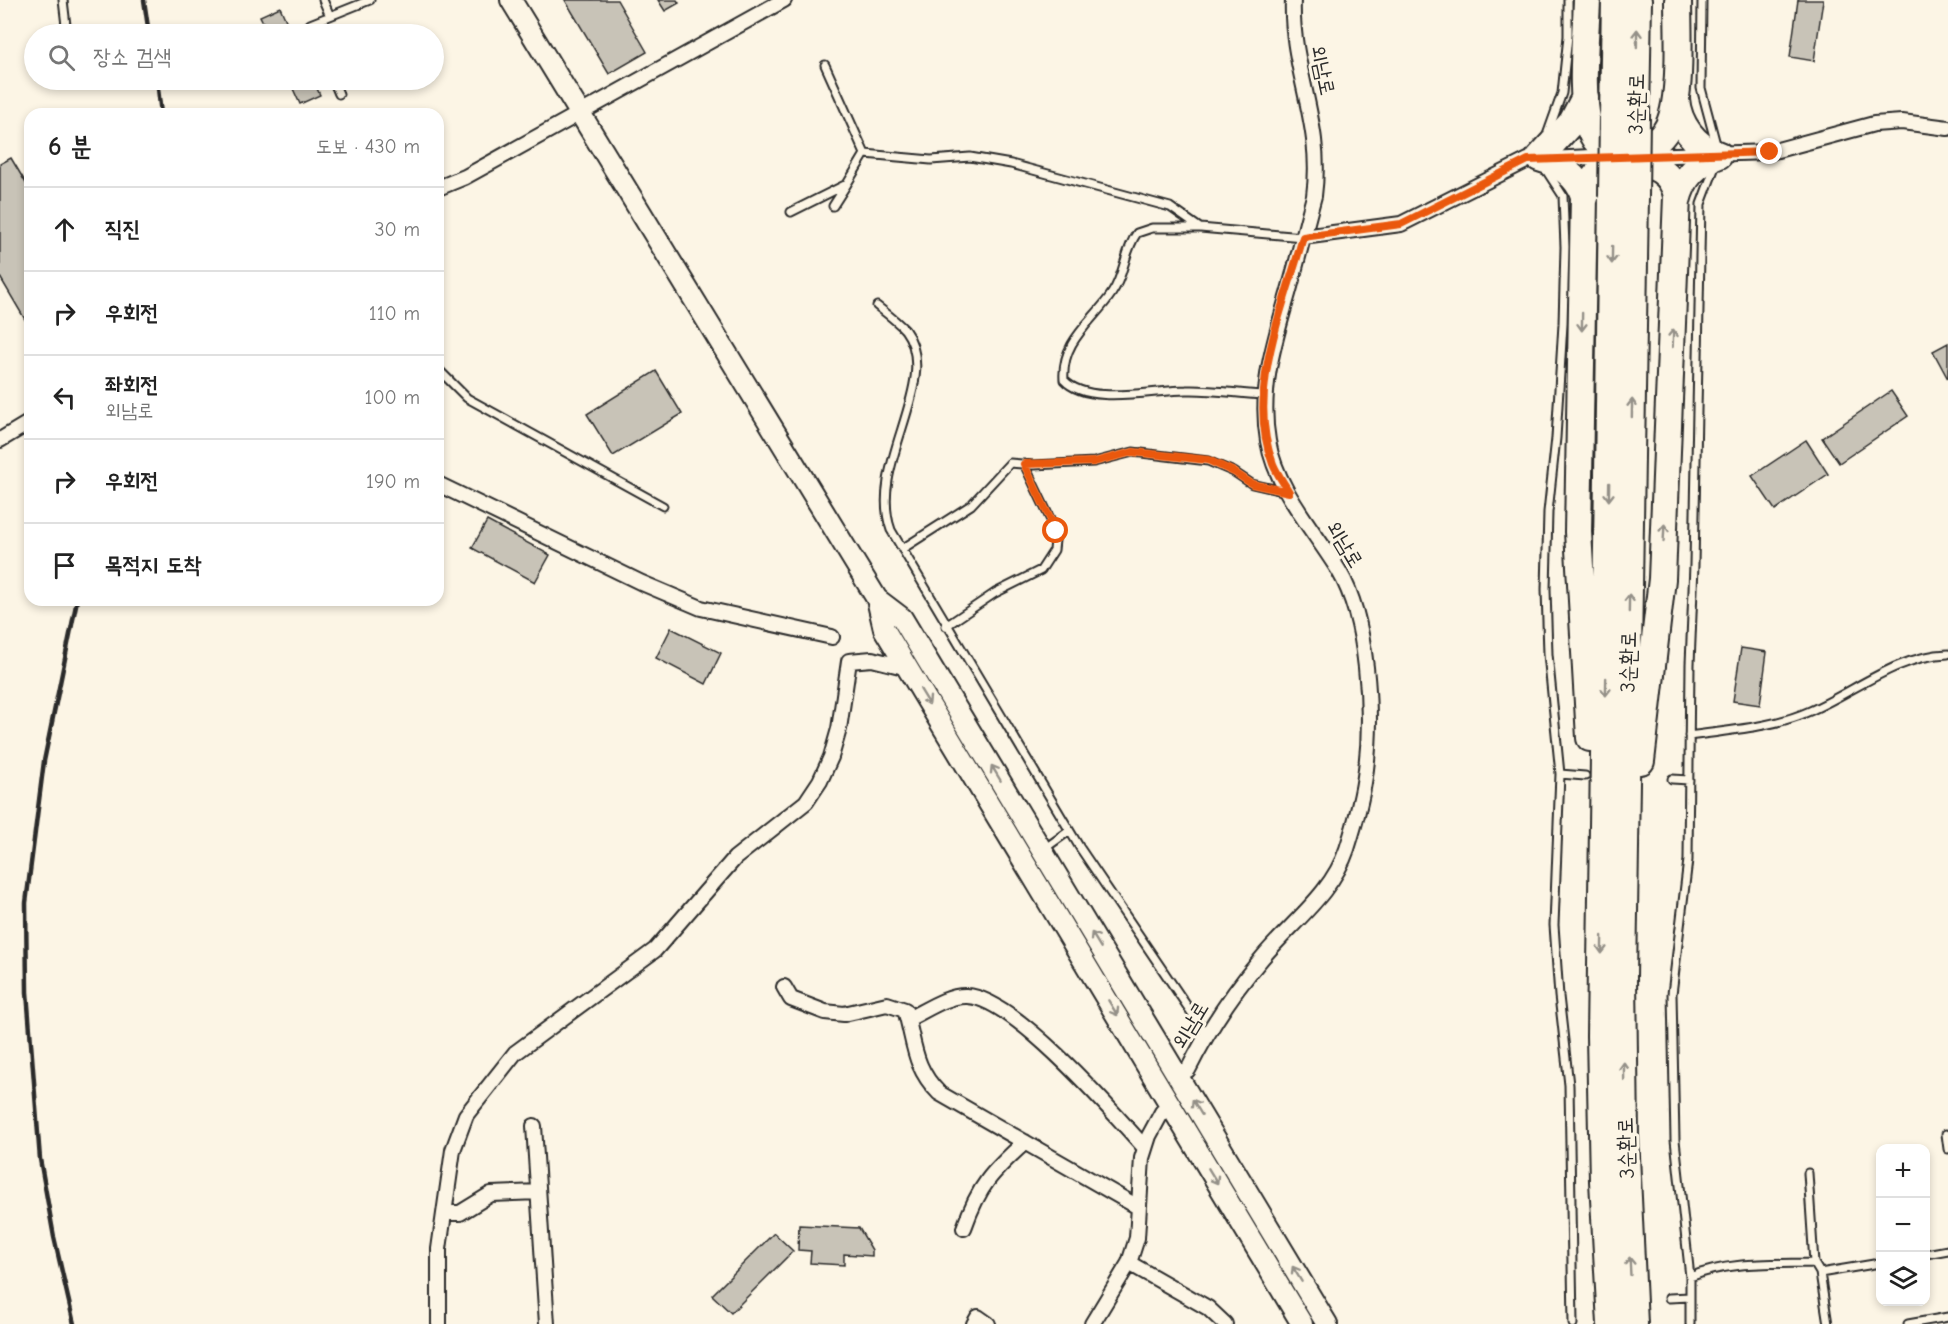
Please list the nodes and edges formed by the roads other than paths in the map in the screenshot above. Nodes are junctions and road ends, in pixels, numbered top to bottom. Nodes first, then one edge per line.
1 (63, 0) edge
2 (323, 0) edge
3 (370, 0) edge
4 (511, 0) edge
5 (784, 0) edge
6 (1293, 0) edge
7 (1568, 0) edge
8 (1587, 0) edge
9 (1615, 0) edge
10 (1638, 0) edge
11 (1678, 0) edge
12 (1702, 0) edge
13 (330, 16) junction
14 (66, 24) edge
15 (310, 24) edge
16 (825, 65) dead end
17 (337, 90) edge
18 (339, 94) dead end
19 (1585, 97) junction
20 (1676, 98) junction
21 (581, 112) junction
22 (1624, 117) junction
23 (1948, 128) edge
24 (865, 154) junction
25 (1719, 155) junction
26 (1624, 156) junction
27 (1539, 158) junction
28 (847, 184) junction
29 (444, 186) edge
30 (1584, 201) junction
31 (1677, 201) junction
32 (833, 206) dead end
33 (791, 212) dead end
34 (1200, 228) junction
35 (1303, 237) junction
36 (877, 306) dead end
37 (444, 375) edge
38 (1265, 395) junction
39 (24, 426) edge
40 (0, 440) edge
41 (1024, 464) junction
42 (444, 487) edge
43 (1289, 492) junction
44 (663, 506) dead end
45 (902, 549) junction
46 (877, 599) junction
47 (946, 626) junction
48 (832, 637) dead end
49 (1948, 654) edge
50 (908, 668) junction
51 (1689, 736) junction
52 (1560, 774) junction
53 (1585, 776) dead end
54 (1672, 779) dead end
55 (1689, 780) junction
56 (1070, 831) junction
57 (1042, 850) junction
58 (1024, 862) junction
59 (1613, 904) junction
60 (784, 987) dead end
61 (908, 1019) junction
62 (1206, 1034) junction
63 (1188, 1070) dead end
64 (1162, 1112) dead end
65 (534, 1126) dead end
66 (1946, 1134) dead end
67 (1025, 1142) junction
68 (1146, 1148) junction
69 (1948, 1149) edge
70 (1808, 1173) dead end
71 (538, 1192) junction
72 (1138, 1207) junction
73 (444, 1213) junction
74 (964, 1228) dead end
75 (1948, 1250) edge
76 (1930, 1253) edge
77 (1129, 1263) junction
78 (1814, 1263) junction
79 (1876, 1264) edge
80 (1820, 1273) junction
81 (1690, 1277) junction
82 (1690, 1297) junction
83 (1669, 1298) dead end
84 (1948, 1317) edge
85 (439, 1324) edge
86 (547, 1324) edge
87 (974, 1324) edge
88 (988, 1324) edge
89 (1092, 1324) edge
90 (1225, 1324) edge
91 (1302, 1324) edge
92 (1327, 1324) edge
93 (1573, 1324) edge
94 (1611, 1324) edge
95 (1634, 1324) edge
96 (1690, 1324) edge
97 (1828, 1324) edge
98 (1908, 1324) edge

1 - 14 lane
2 - 13 lane
3 - 13 lane
4 - 21 street
5 - 21 street
6 - 35 street, 외남로
7 - 27 lane
8 - 19 highway
9 - 22 highway, 3순환로
22 -> 10 highway, 3순환로
11 - 20 highway
12 - 25 lane
13 - 15 lane
16 - 24 lane
17 - 18 lane
19 - 26 highway
19 - 27 highway
20 - 25 highway
20 - 26 highway
21 - 29 street
21 - 46 street
22 - 59 highway, 3순환로, bridge
23 - 25 street
24 - 28 lane
24 - 34 lane
25 - 26 street
25 - 31 highway
25 - 51 lane
26 - 27 street
26 - 30 highway
26 - 31 highway
27 - 30 highway
27 - 35 street
27 - 52 lane
28 - 32 lane
28 - 33 lane
30 -> 59 highway
59 -> 31 highway
34 - 35 lane
34 - 38 lane
35 - 38 street, 외남로
36 - 45 lane
37 - 44 lane
38 - 43 street, 외남로
39 - 40 street
41 - 43 lane
41 - 45 lane
41 - 47 lane
42 - 48 street
43 - 62 street, 외남로
45 - 47 lane
46 - 50 street
57 -> 46 street
47 - 56 lane
49 - 51 lane
50 -> 58 street
50 - 73 street
51 - 55 lane
52 - 53 lane
52 - 93 lane
54 - 55 lane
55 - 81 lane
56 - 57 lane
56 - 62 lane
57 - 58 lane
92 -> 57 street
58 -> 91 street
59 -> 94 highway, 3순환로
95 -> 59 highway, 3순환로
60 - 61 street
61 - 67 street
61 - 68 street
62 - 63 street, 외남로
64 - 68 street
65 - 71 street
66 - 69 lane
67 - 72 street
67 - 74 street
68 - 72 street
70 - 78 lane
71 - 73 street
71 - 86 street
72 - 77 street
73 - 85 street
75 - 76 lane
77 - 89 street
77 - 90 street
78 - 80 lane
78 - 81 lane
79 - 80 lane
80 - 97 lane
81 - 82 lane
82 - 83 lane
82 - 96 lane
84 - 98 lane
87 - 88 street

